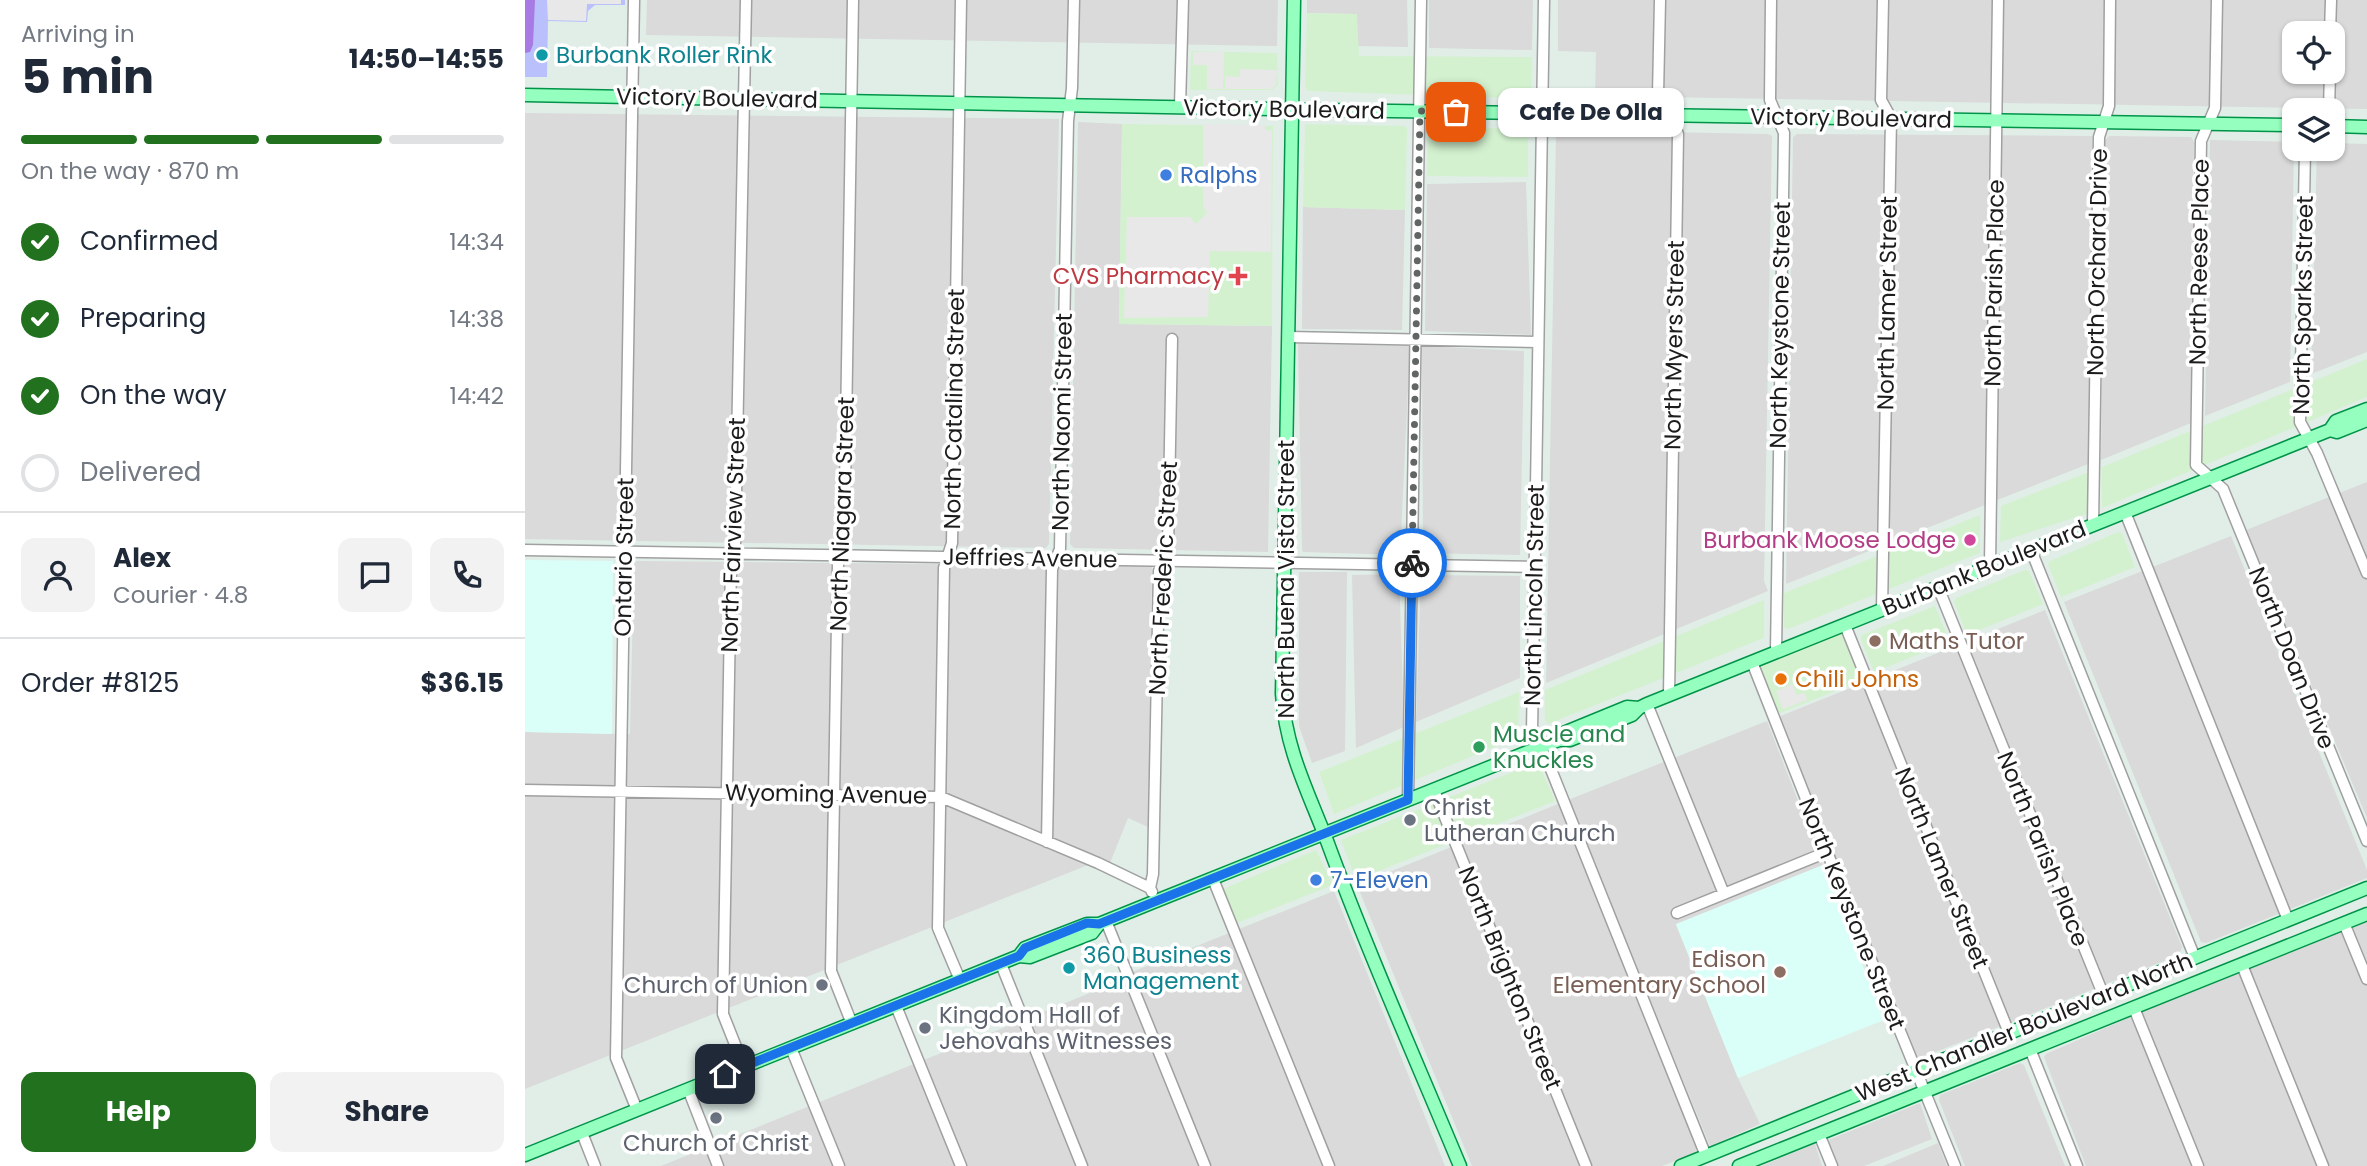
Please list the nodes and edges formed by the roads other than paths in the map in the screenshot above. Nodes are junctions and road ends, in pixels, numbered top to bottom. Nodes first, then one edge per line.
1 (634, 0) edge
2 (746, 0) edge
3 (853, 0) edge
4 (961, 0) edge
5 (1074, 0) edge
6 (1182, 0) edge
7 (1294, 0) edge
8 (1422, 0) edge
9 (1544, 0) edge
10 (1660, 0) edge
11 (1771, 0) edge
12 (1883, 0) edge
13 (1998, 0) edge
14 (2110, 0) edge
15 (2217, 0) edge
16 (2331, 0) edge
17 (2330, 21) edge
18 (525, 95) edge
19 (633, 96) junction
20 (743, 98) junction
21 (852, 100) junction
22 (960, 103) junction
23 (1071, 104) junction
24 (1180, 106) junction
25 (1291, 109) junction
26 (1420, 111) junction
27 (1543, 113) junction
28 (1667, 115) junction
29 (1777, 117) junction
30 (1891, 118) junction
31 (1997, 120) junction
32 (2104, 122) junction
33 (2208, 124) junction
34 (2282, 125) edge
35 (2345, 126) edge
36 (2367, 127) edge
37 (2305, 161) edge
38 (1288, 337) junction
39 (1172, 339) dead end
40 (1415, 339) junction
41 (1538, 342) junction
42 (2367, 409) edge
43 (2367, 420) edge
44 (2330, 430) junction
45 (2309, 438) junction
46 (2211, 478) junction
47 (2125, 512) junction
48 (2093, 525) junction
49 (525, 550) edge
50 (2031, 550) junction
51 (625, 552) junction
52 (733, 554) junction
53 (841, 555) junction
54 (948, 557) junction
55 (1056, 559) junction
56 (1164, 560) junction
57 (1284, 563) junction
58 (1412, 565) junction
59 (1990, 565) junction
60 (1535, 567) junction
61 (2367, 573) edge
62 (1938, 587) junction
63 (1882, 609) junction
64 (1845, 625) junction
65 (1776, 652) junction
66 (1752, 662) junction
67 (1669, 695) junction
68 (1643, 706) junction
69 (1540, 747) junction
70 (525, 790) edge
71 (1434, 790) junction
72 (620, 791) junction
73 (727, 793) junction
74 (834, 795) junction
75 (941, 796) junction
76 (1408, 800) junction
77 (1324, 834) junction
78 (2367, 841) edge
79 (1047, 842) junction
80 (1827, 852) junction
81 (1213, 878) junction
82 (1150, 888) junction
83 (2367, 888) edge
84 (1724, 894) junction
85 (1156, 901) junction
86 (1677, 913) dead end
87 (2367, 914) edge
88 (2288, 920) junction
89 (1103, 923) junction
90 (2344, 923) junction
91 (2195, 958) junction
92 (1001, 964) junction
93 (2242, 965) junction
94 (2367, 979) edge
95 (960, 980) junction
96 (2103, 994) junction
97 (896, 1006) junction
98 (2134, 1008) junction
99 (852, 1024) junction
100 (2008, 1032) junction
101 (791, 1048) junction
102 (2030, 1049) junction
103 (744, 1067) junction
104 (1916, 1070) junction
105 (688, 1089) junction
106 (1924, 1091) junction
107 (637, 1110) junction
108 (582, 1133) junction
109 (1819, 1134) junction
110 (525, 1156) edge
111 (1706, 1156) junction
112 (595, 1166) edge
113 (718, 1166) edge
114 (839, 1166) edge
115 (961, 1166) edge
116 (1082, 1166) edge
117 (1205, 1166) edge
118 (1329, 1166) edge
119 (1460, 1166) edge
120 (1586, 1166) edge
121 (1681, 1166) edge
122 (1739, 1166) edge
123 (1832, 1166) edge
124 (1955, 1166) edge
125 (2077, 1166) edge
126 (2198, 1166) edge
127 (2323, 1166) edge

1 - 19 street, Ontario Street
2 - 20 street, North Fairview Street
3 - 21 street, North Niagara Street
4 - 22 street, North Catalina Street
5 - 23 street, North Naomi Street
6 - 24 street
7 - 25 main road, North Buena Vista Street
8 - 26 street
9 - 27 street, North Lincoln Street
10 - 28 street, North Myers Street
11 - 29 street, North Keystone Street
12 - 30 street, North Lamer Street
13 - 31 street, North Parish Place
14 - 32 street, North Orchard Drive
15 - 33 street, North Reese Place
16 - 17 street
18 - 19 main road, Victory Boulevard
19 - 20 main road, Victory Boulevard
19 - 51 street, Ontario Street
20 - 21 main road, Victory Boulevard
20 - 52 street, North Fairview Street
21 - 22 main road, Victory Boulevard
21 - 53 street, North Niagara Street
22 - 23 main road, Victory Boulevard
22 - 54 street, North Catalina Street
23 - 24 main road, Victory Boulevard
23 - 55 street, North Naomi Street
24 - 25 main road, Victory Boulevard
25 - 26 main road, Victory Boulevard
25 - 38 main road, North Buena Vista Street
26 - 27 main road, Victory Boulevard
26 - 40 street
27 - 28 main road, Victory Boulevard
27 - 41 street, North Lincoln Street
28 - 29 main road, Victory Boulevard
28 - 67 street, North Myers Street
29 - 30 main road, Victory Boulevard
29 - 65 street, North Keystone Street
30 - 31 main road, Victory Boulevard
30 - 63 street, North Lamer Street
31 - 32 main road, Victory Boulevard
31 - 59 street, North Parish Place
32 - 33 main road, Victory Boulevard
32 - 48 street, North Orchard Drive
33 - 34 main road, Victory Boulevard
33 - 46 street, North Reese Place
35 - 36 main road
37 - 45 street, North Sparks Street
38 - 40 street
38 - 57 main road, North Buena Vista Street
39 - 56 street, North Frederic Street
40 - 41 street
40 - 58 street
41 - 60 street, North Lincoln Street
42 - 44 main road, Burbank Boulevard
43 - 44 main road, Burbank Boulevard
44 - 45 main road, Burbank Boulevard
45 - 46 main road, Burbank Boulevard
45 - 61 street, North Sparks Street
46 - 47 main road, Burbank Boulevard
46 - 78 street, North Doan Drive
47 - 48 main road, Burbank Boulevard
47 - 88 street
48 - 50 main road, Burbank Boulevard
49 - 51 street, Jeffries Avenue
50 - 59 main road, Burbank Boulevard
50 - 91 street
51 - 52 street, Jeffries Avenue
51 - 72 street, Ontario Street
52 - 53 street, Jeffries Avenue
52 - 73 street, North Fairview Street
53 - 54 street, Jeffries Avenue
53 - 74 street, North Niagara Street
54 - 55 street, Jeffries Avenue
54 - 75 street, North Catalina Street
55 - 56 street, Jeffries Avenue
55 - 79 street, North Naomi Street
56 - 57 street, Jeffries Avenue
56 - 82 street, North Frederic Street
57 - 58 street, Jeffries Avenue
57 - 77 main road, North Buena Vista Street
58 - 60 street, Jeffries Avenue
58 - 76 street
59 - 62 main road, Burbank Boulevard
60 - 69 street, North Lincoln Street
62 - 63 main road, Burbank Boulevard
62 - 96 street, North Parish Place
63 - 64 main road, Burbank Boulevard
64 - 65 main road, Burbank Boulevard
64 - 100 street, North Lamer Street
65 - 66 main road, Burbank Boulevard
66 - 67 main road, Burbank Boulevard
66 - 80 street, North Keystone Street
67 - 68 main road, Burbank Boulevard
68 - 69 main road, Burbank Boulevard
68 - 84 street
69 - 71 main road, Burbank Boulevard
69 - 111 street, North Lincoln Street
70 - 72 street, Wyoming Avenue
71 - 76 main road, Burbank Boulevard
71 - 120 street, North Brighton Street
72 - 73 street, Wyoming Avenue
72 - 107 street, Ontario Street
73 - 74 street, Wyoming Avenue
73 - 103 street, North Fairview Street
74 - 75 street, Wyoming Avenue
74 - 99 street, North Niagara Street
75 - 79 street, Wyoming Avenue
75 - 95 street, North Catalina Street
76 - 77 main road, Burbank Boulevard
77 - 81 main road, Burbank Boulevard
77 - 119 main road, North Buena Vista Street
79 - 82 street, Wyoming Avenue
80 - 84 street
80 - 104 street, North Keystone Street
81 - 85 main road, Burbank Boulevard
81 - 118 street
82 - 85 street
83 - 88 main road, West Chandler Boulevard North
84 - 86 street
85 - 89 main road, Burbank Boulevard
87 - 90 main road
88 - 91 main road, West Chandler Boulevard North
89 - 92 main road, Burbank Boulevard
89 - 117 street
90 - 93 main road
90 - 94 street
91 - 96 main road, West Chandler Boulevard North
92 - 95 main road, Burbank Boulevard
92 - 116 street
93 - 98 main road
93 - 127 street
95 - 97 main road, Burbank Boulevard
96 - 100 main road, West Chandler Boulevard North
97 - 99 main road, Burbank Boulevard
97 - 115 street
98 - 102 main road
98 - 126 street
99 - 101 main road, Burbank Boulevard
100 - 104 main road, West Chandler Boulevard North
101 - 103 main road, Burbank Boulevard
101 - 114 street
102 - 106 main road
102 - 125 street
103 - 105 main road, Burbank Boulevard
104 - 106 street, North Keystone Street
104 - 111 main road, West Chandler Boulevard North
105 - 107 main road, Burbank Boulevard
105 - 113 street
106 - 109 main road
106 - 124 street, North Keystone Street
107 - 108 main road, Burbank Boulevard
108 - 110 main road, Burbank Boulevard
108 - 112 street
109 - 122 main road
109 - 123 street
111 - 121 main road, West Chandler Boulevard North

